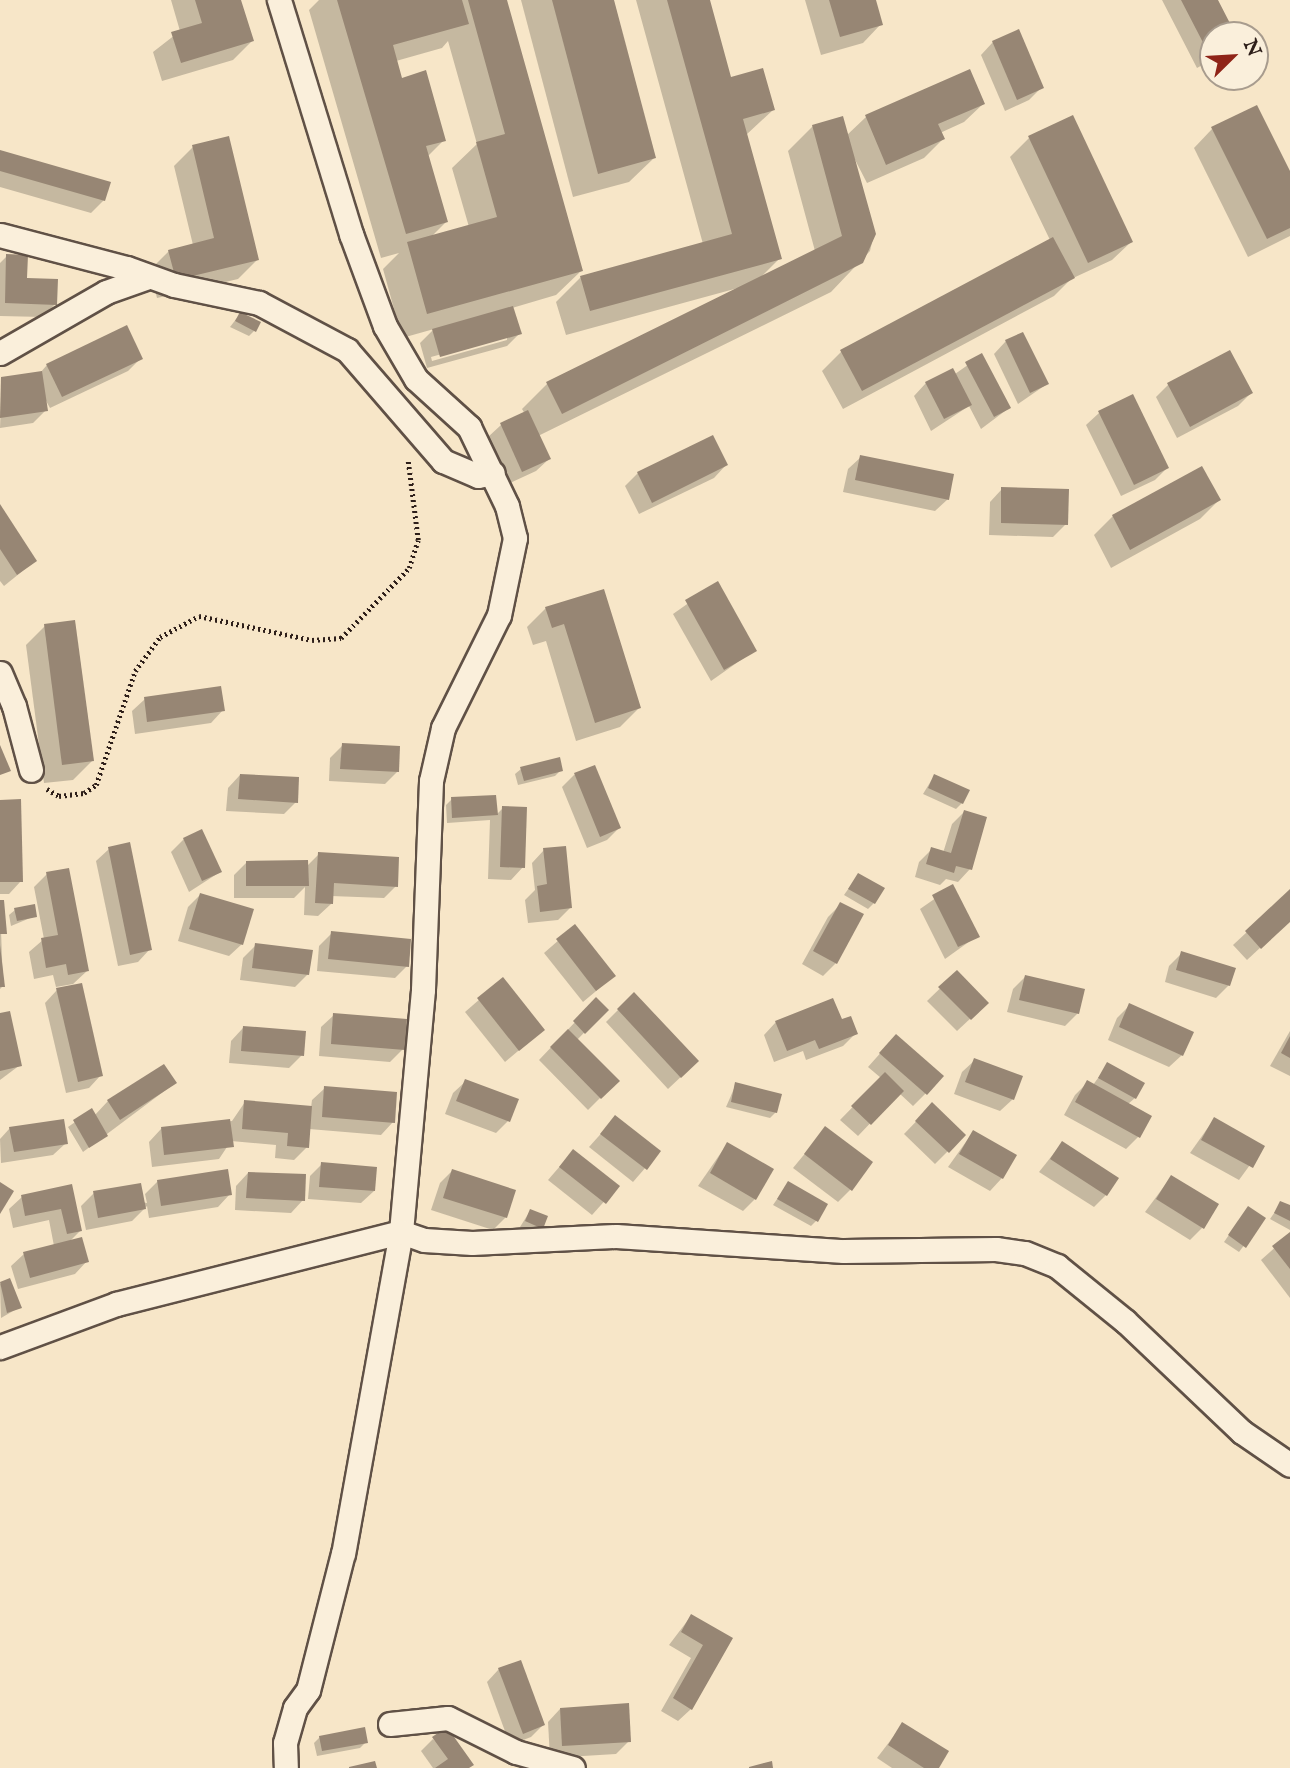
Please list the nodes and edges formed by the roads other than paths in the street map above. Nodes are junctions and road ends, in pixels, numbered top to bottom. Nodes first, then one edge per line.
1 (279, 0) edge
2 (0, 235) edge
3 (148, 277) junction
4 (0, 353) edge
5 (493, 473) junction
6 (0, 673) edge
7 (31, 770) road end
8 (401, 1232) junction
9 (0, 1347) edge
10 (1290, 1465) edge
11 (390, 1724) dead end
12 (286, 1768) edge
13 (573, 1768) edge

1 - 5 street
2 - 3 street
3 - 4 street
3 - 5 street
5 - 8 street
6 - 7 street
8 - 9 street
8 - 10 street
8 - 12 street
11 - 13 street

